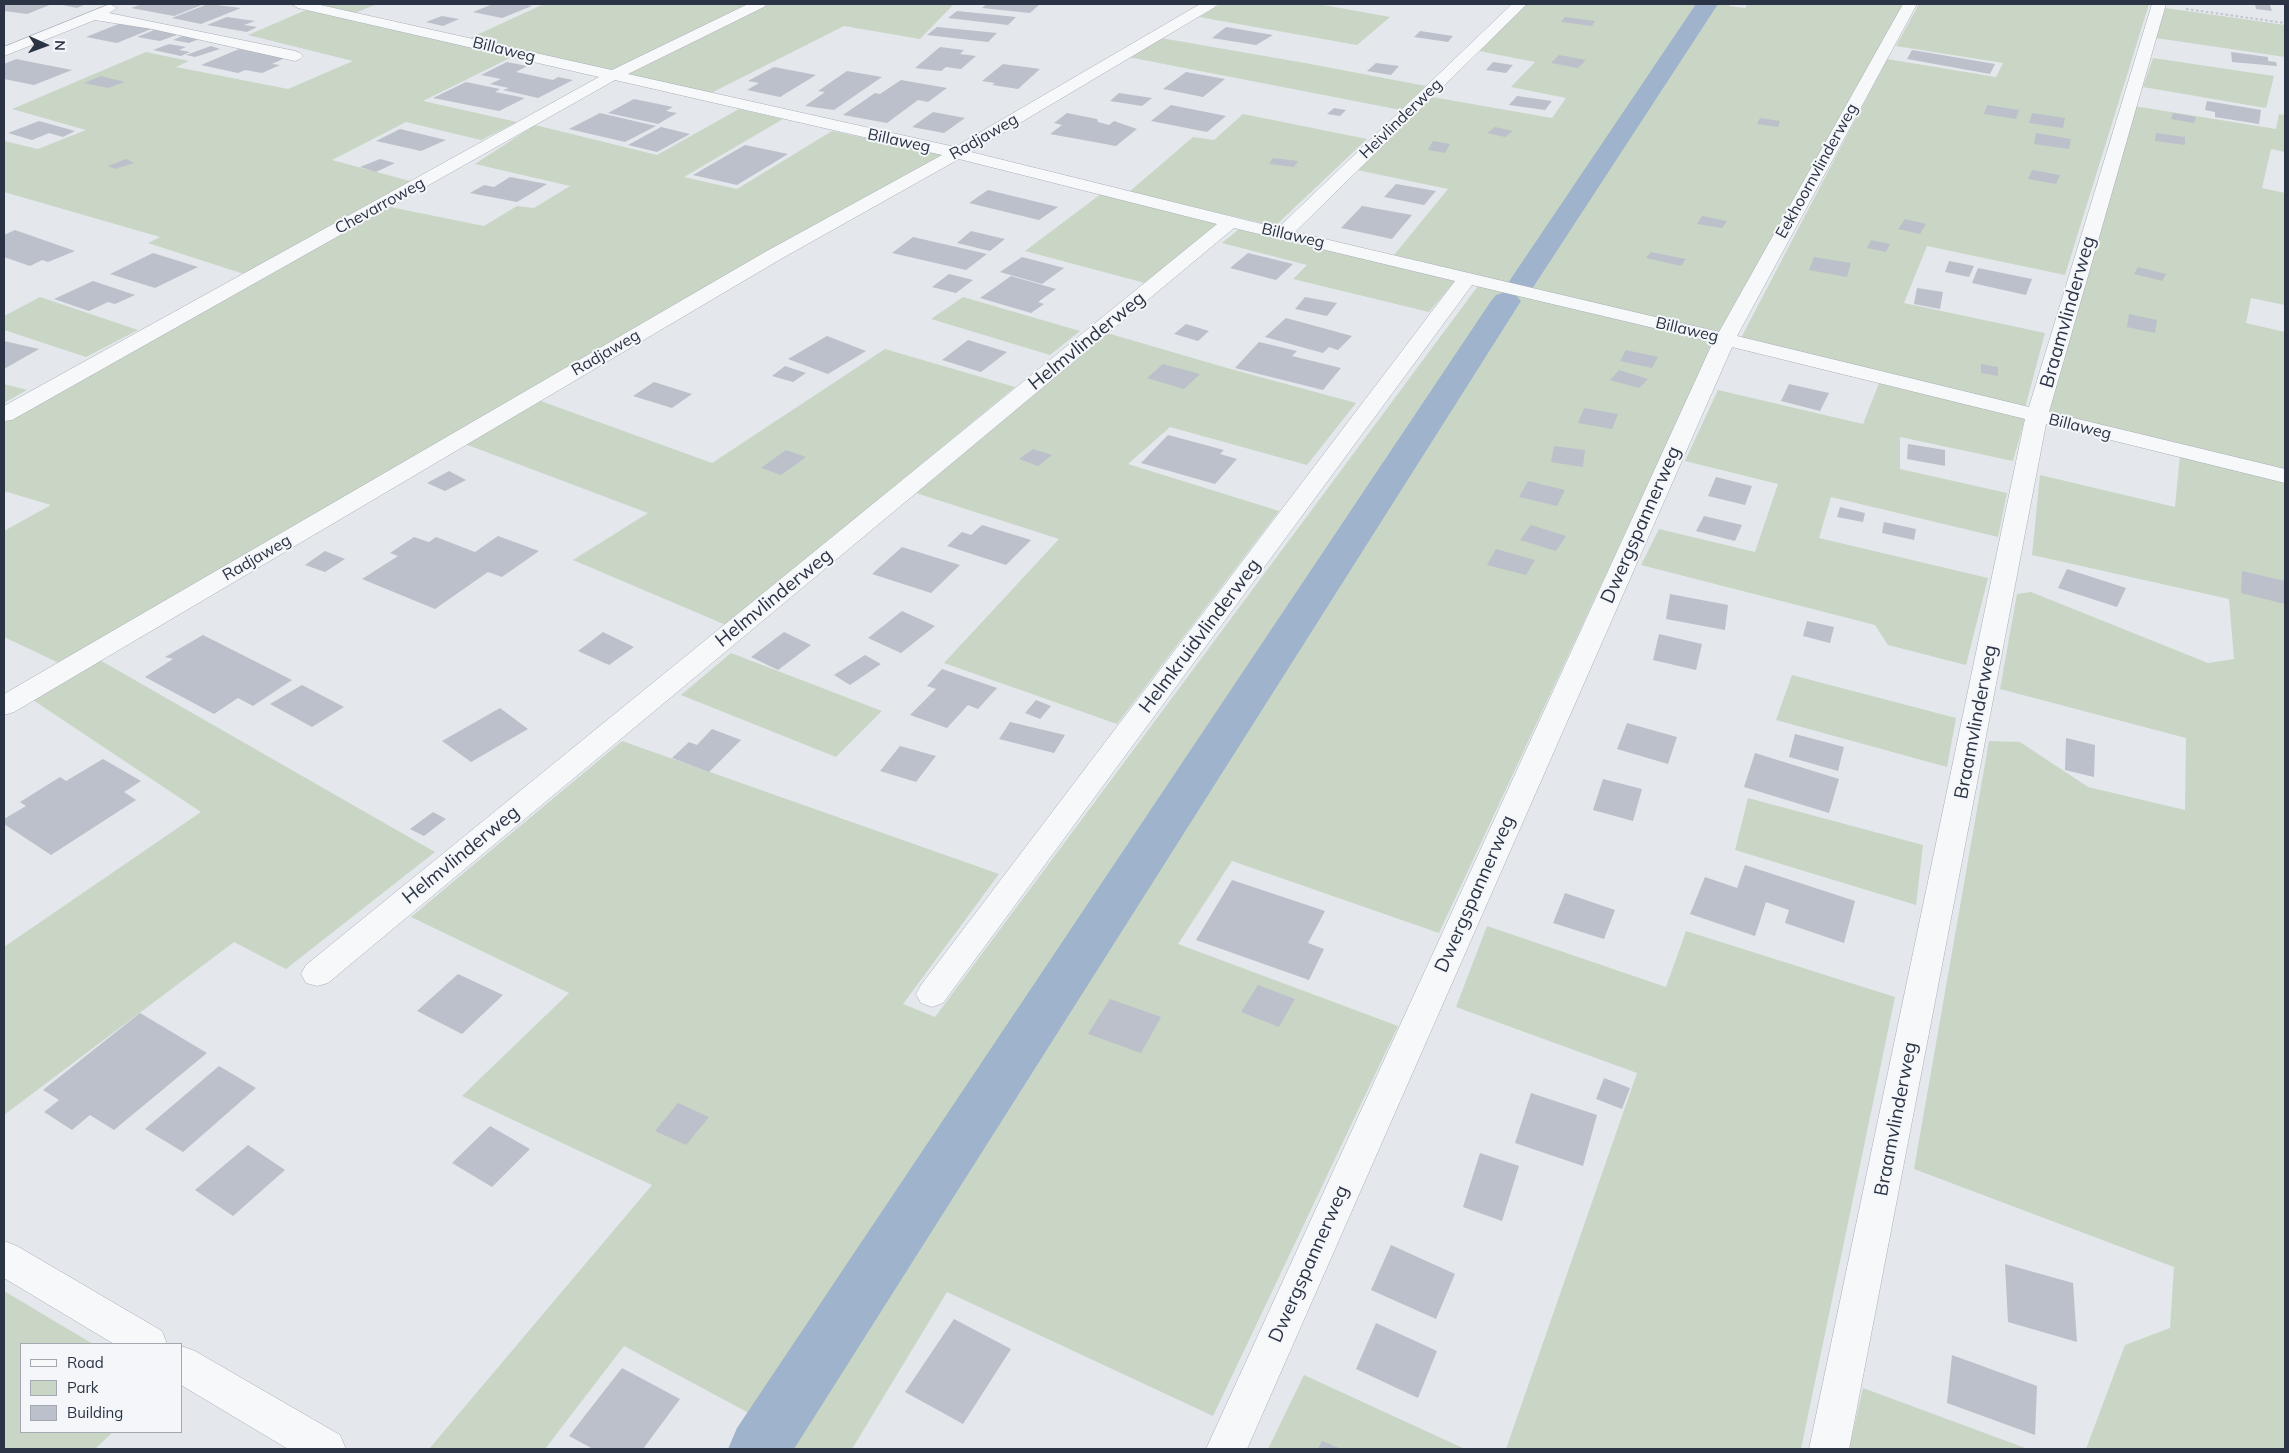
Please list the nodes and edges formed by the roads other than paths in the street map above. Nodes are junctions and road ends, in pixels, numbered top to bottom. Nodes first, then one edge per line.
1 (120, 4) edge
2 (298, 4) edge
3 (759, 4) edge
4 (1210, 4) edge
5 (1520, 4) edge
6 (1910, 4) edge
7 (2158, 4) edge
8 (93, 15) junction
9 (4, 52) edge
10 (294, 56) dead end
11 (612, 76) junction
12 (957, 153) junction
13 (1231, 222) junction
14 (1282, 234) junction
15 (1467, 278) junction
16 (1725, 339) junction
17 (4, 415) edge
18 (2037, 416) junction
19 (2285, 476) edge
20 (4, 706) edge
21 (317, 974) dead end
22 (932, 994) dead end
23 (4, 1258) edge
24 (146, 1343) edge
25 (182, 1365) edge
26 (326, 1449) edge
27 (1226, 1449) edge
28 (1829, 1449) edge

1 - 8 street
2 - 11 street, Billaweg
3 - 11 street, Chevarroweg
4 - 12 street, Radjaweg
5 - 14 street, Heivlinderweg
6 - 16 street, Eekhoornvlinderweg
7 - 18 street, Braamvlinderweg
8 - 9 street
8 - 10 street
11 - 12 street, Billaweg
11 - 17 street, Chevarroweg
12 - 13 street, Billaweg
12 - 20 street, Radjaweg
13 - 14 street, Billaweg
13 - 21 street, Helmvlinderweg
14 - 15 street, Billaweg
15 - 16 street, Billaweg
15 - 22 street, Helmkruidvlinderweg
16 - 18 street, Billaweg
16 - 27 street, Dwergspannerweg
18 - 19 street, Billaweg
18 - 28 street, Braamvlinderweg
23 - 24 street
25 - 26 street

